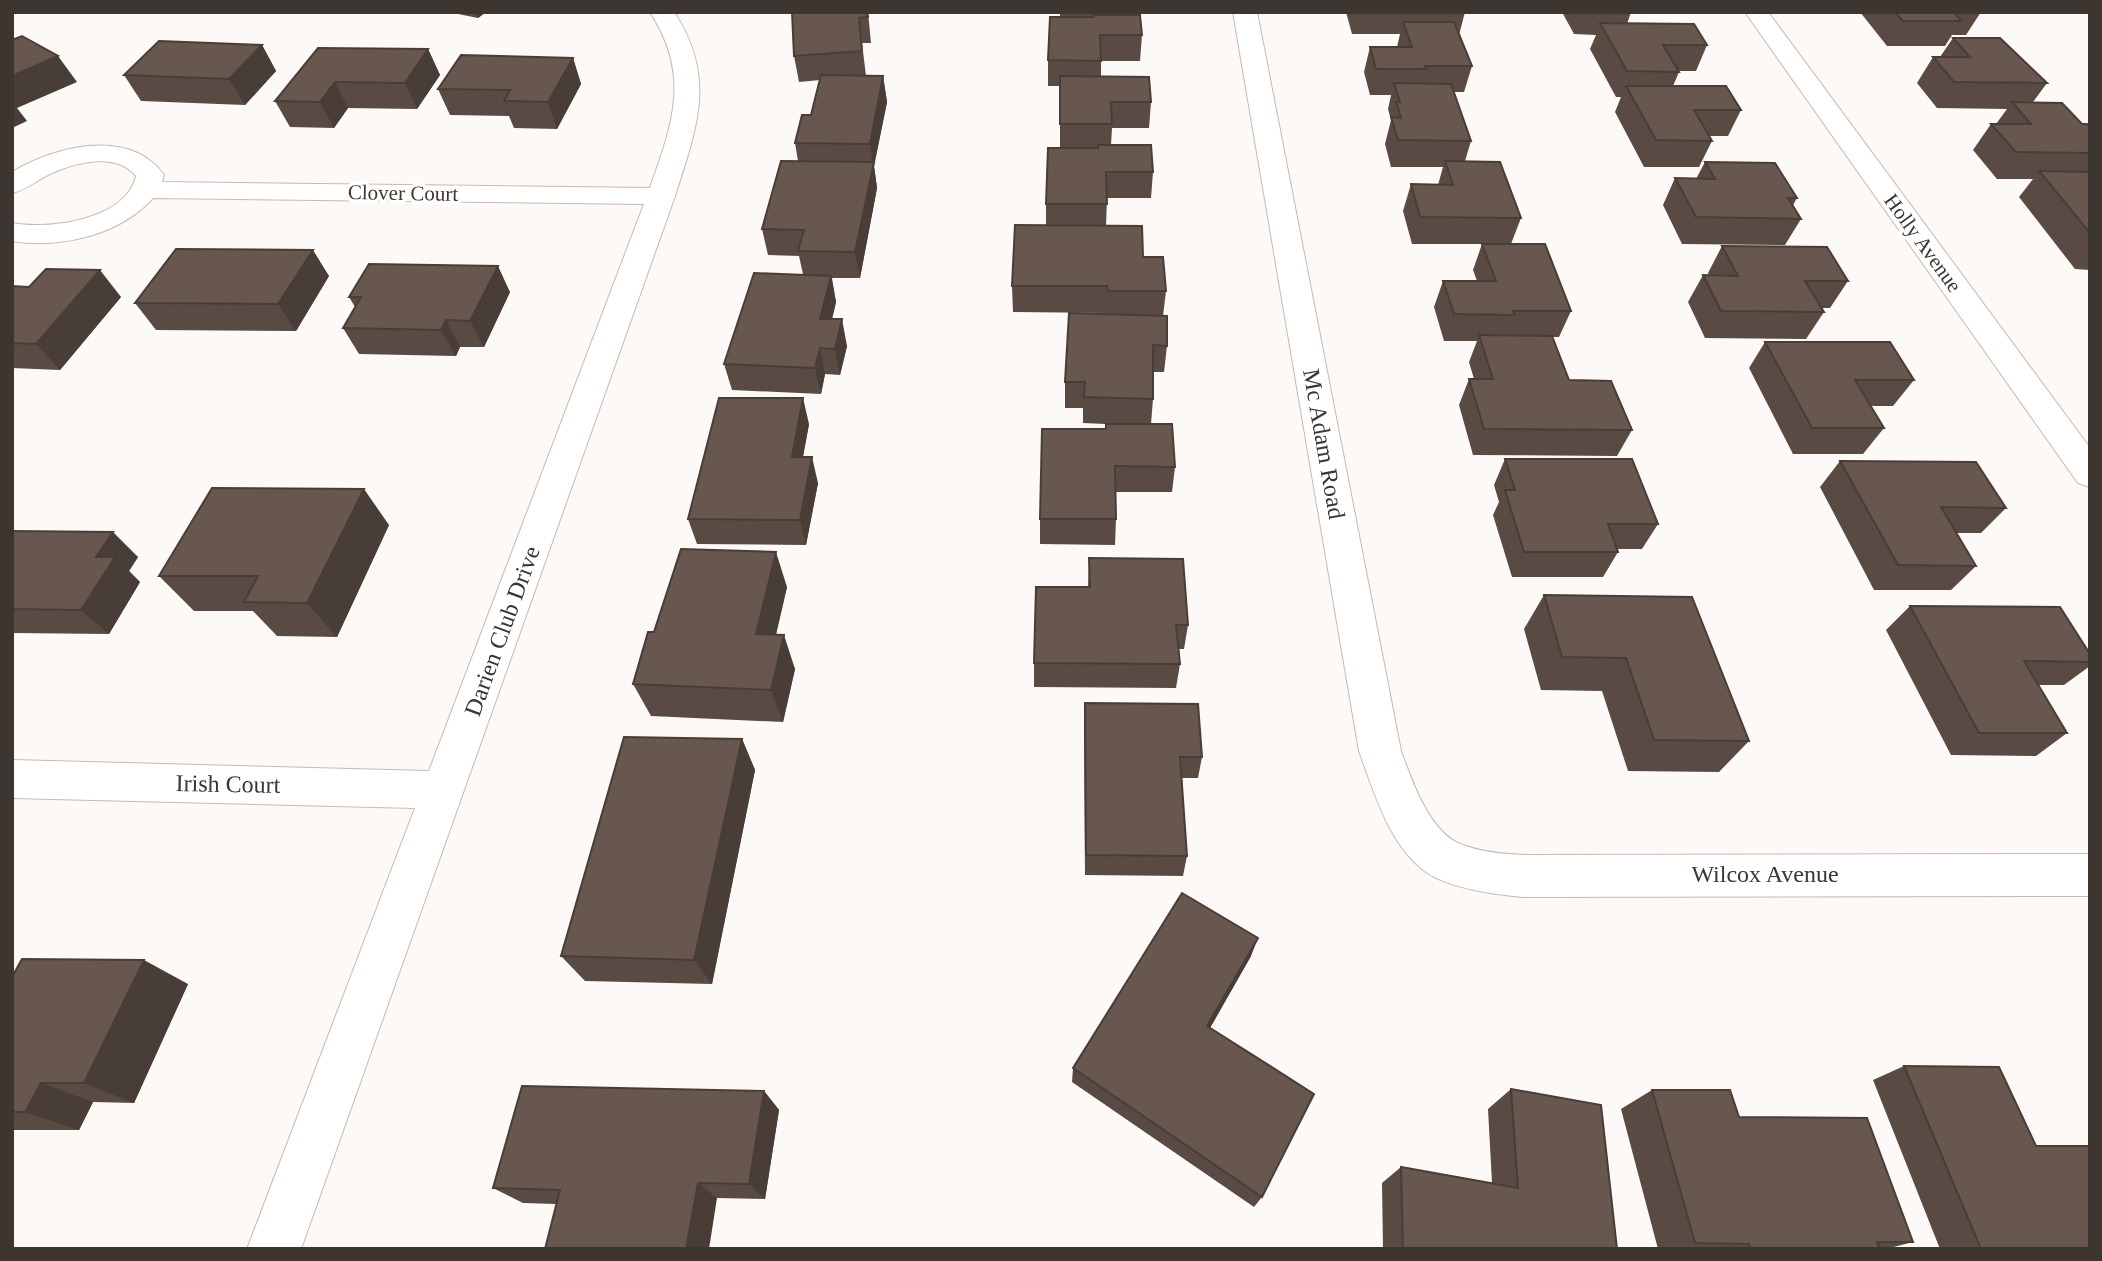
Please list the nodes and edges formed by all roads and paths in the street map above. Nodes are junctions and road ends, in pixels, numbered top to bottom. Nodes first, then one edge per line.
1 (662, 12) edge
2 (1245, 12) edge
3 (1756, 12) edge
4 (12, 186) edge
5 (145, 190) junction
6 (661, 196) junction
7 (12, 233) edge
8 (2090, 474) edge
9 (12, 779) edge
10 (444, 790) junction
11 (1444, 859) joint
12 (2090, 875) edge
13 (274, 1249) edge

1 - 6 street, Darien Club Drive
2 - 11 street, Mc Adam Road
3 - 8 street, Holly Avenue
4 - 5 street
5 - 6 street, Clover Court
5 - 7 street
6 - 10 street, Darien Club Drive
9 - 10 street, Irish Court
10 - 13 street, Darien Club Drive
11 - 12 street, Wilcox Avenue

